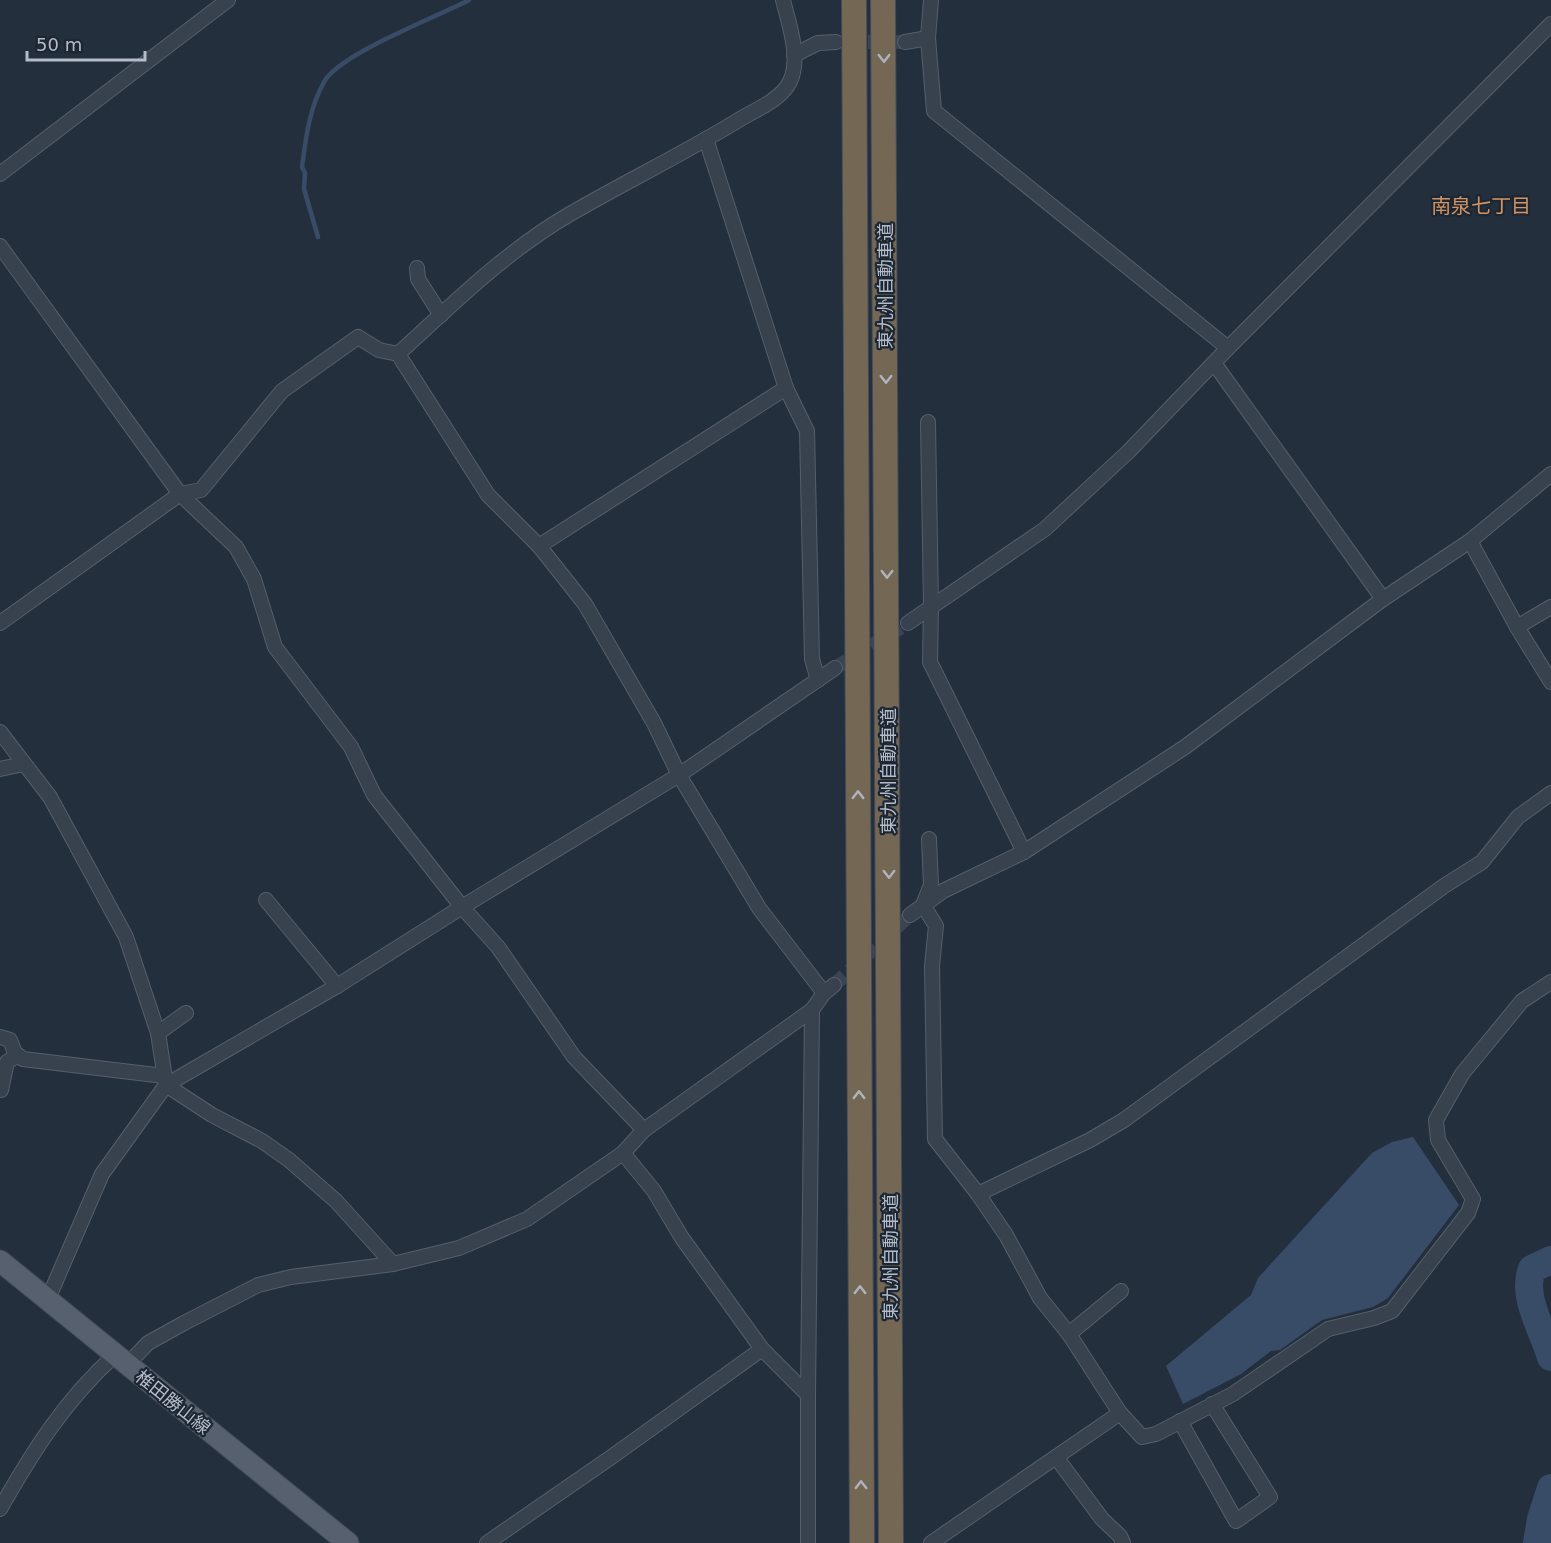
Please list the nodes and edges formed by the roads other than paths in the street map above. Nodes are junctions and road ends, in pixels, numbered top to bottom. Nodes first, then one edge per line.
1 (228, 0) edge
2 (783, 0) edge
3 (854, 0) edge
4 (883, 0) edge
5 (931, 0) edge
6 (1551, 24) edge
7 (928, 38) junction
8 (836, 42) tunnel mouth
9 (905, 42) tunnel mouth
10 (794, 55) junction
11 (706, 139) junction
12 (3, 165) edge
13 (0, 246) edge
14 (417, 268) dead end
15 (441, 315) junction
16 (1228, 348) junction
17 (398, 354) junction
18 (1214, 363) junction
19 (786, 388) junction
20 (928, 422) dead end
21 (1551, 474) edge
22 (180, 494) junction
23 (1470, 541) junction
24 (539, 546) junction
25 (1383, 599) junction
26 (932, 607) junction
27 (1551, 608) edge
28 (2, 618) edge
29 (908, 623) tunnel mouth
30 (1516, 627) junction
31 (1551, 655) edge
32 (1539, 662) junction
33 (835, 668) tunnel mouth
34 (818, 680) junction
35 (1551, 682) edge
36 (0, 732) edge
37 (24, 764) junction
38 (0, 769) edge
39 (679, 775) junction
40 (1551, 793) edge
41 (929, 839) dead end
42 (1024, 852) junction
43 (266, 900) dead end
44 (924, 905) junction
45 (462, 907) junction
46 (910, 915) tunnel mouth
47 (1551, 982) edge
48 (337, 986) junction
49 (812, 1010) junction
50 (186, 1013) dead end
51 (158, 1034) junction
52 (0, 1037) edge
53 (18, 1054) junction
54 (165, 1080) junction
55 (1, 1090) edge
56 (644, 1130) junction
57 (623, 1153) junction
58 (978, 1194) junction
59 (0, 1261) edge
60 (393, 1264) junction
61 (1121, 1291) dead end
62 (48, 1299) junction
63 (1069, 1334) junction
64 (762, 1349) junction
65 (121, 1360) junction
66 (808, 1395) junction
67 (1212, 1404) junction
68 (1120, 1413) junction
69 (1180, 1421) junction
70 (1056, 1457) junction
71 (0, 1509) edge
72 (934, 1542) edge
73 (348, 1543) edge
74 (487, 1543) edge
75 (808, 1543) edge
76 (861, 1543) edge
77 (891, 1543) edge
78 (1123, 1543) edge

1 - 12 street
2 - 10 street
76 -> 3 highway, 東九州自動車道
4 -> 77 highway, 東九州自動車道
5 - 7 street
6 - 16 street
7 - 9 street
7 - 16 street
8 - 10 street
10 - 11 street
11 - 15 street
11 - 19 street
13 - 22 street
14 - 15 street
15 - 17 street
16 - 18 street
17 - 22 street
17 - 24 street
18 - 25 street
18 - 26 street
19 - 24 street
19 - 34 street
20 - 26 street
21 - 23 street
22 - 28 street
22 - 45 street
23 - 25 street
23 - 30 street
24 - 39 street
25 - 42 street
26 - 29 street
26 - 42 street
27 - 30 street
30 - 32 street
31 - 32 street
32 - 35 street
33 - 34 street
34 - 39 street
36 - 37 street
37 - 38 street
37 - 51 street
39 - 45 street
39 - 49 street
40 - 58 street
41 - 44 street
42 - 44 street
43 - 48 street
44 - 46 street
44 - 58 street
45 - 48 street
45 - 56 street
47 - 67 street
48 - 54 street
49 - 56 street
49 - 66 street
50 - 51 street
51 - 54 street
52 - 53 street
53 - 54 street
53 - 55 street
54 - 60 street
54 - 62 street
56 - 57 street
57 - 60 street
57 - 64 street
58 - 63 street
59 - 62 main road, 椎田勝山線
60 - 65 street
61 - 63 street
62 - 65 main road, 椎田勝山線
63 - 68 street
64 - 66 street
64 - 74 street
65 - 71 street
65 - 73 main road, 椎田勝山線
66 - 75 street
67 - 69 street
67 - 69 street
68 - 69 street
68 - 70 street
70 - 72 street
70 - 78 street

